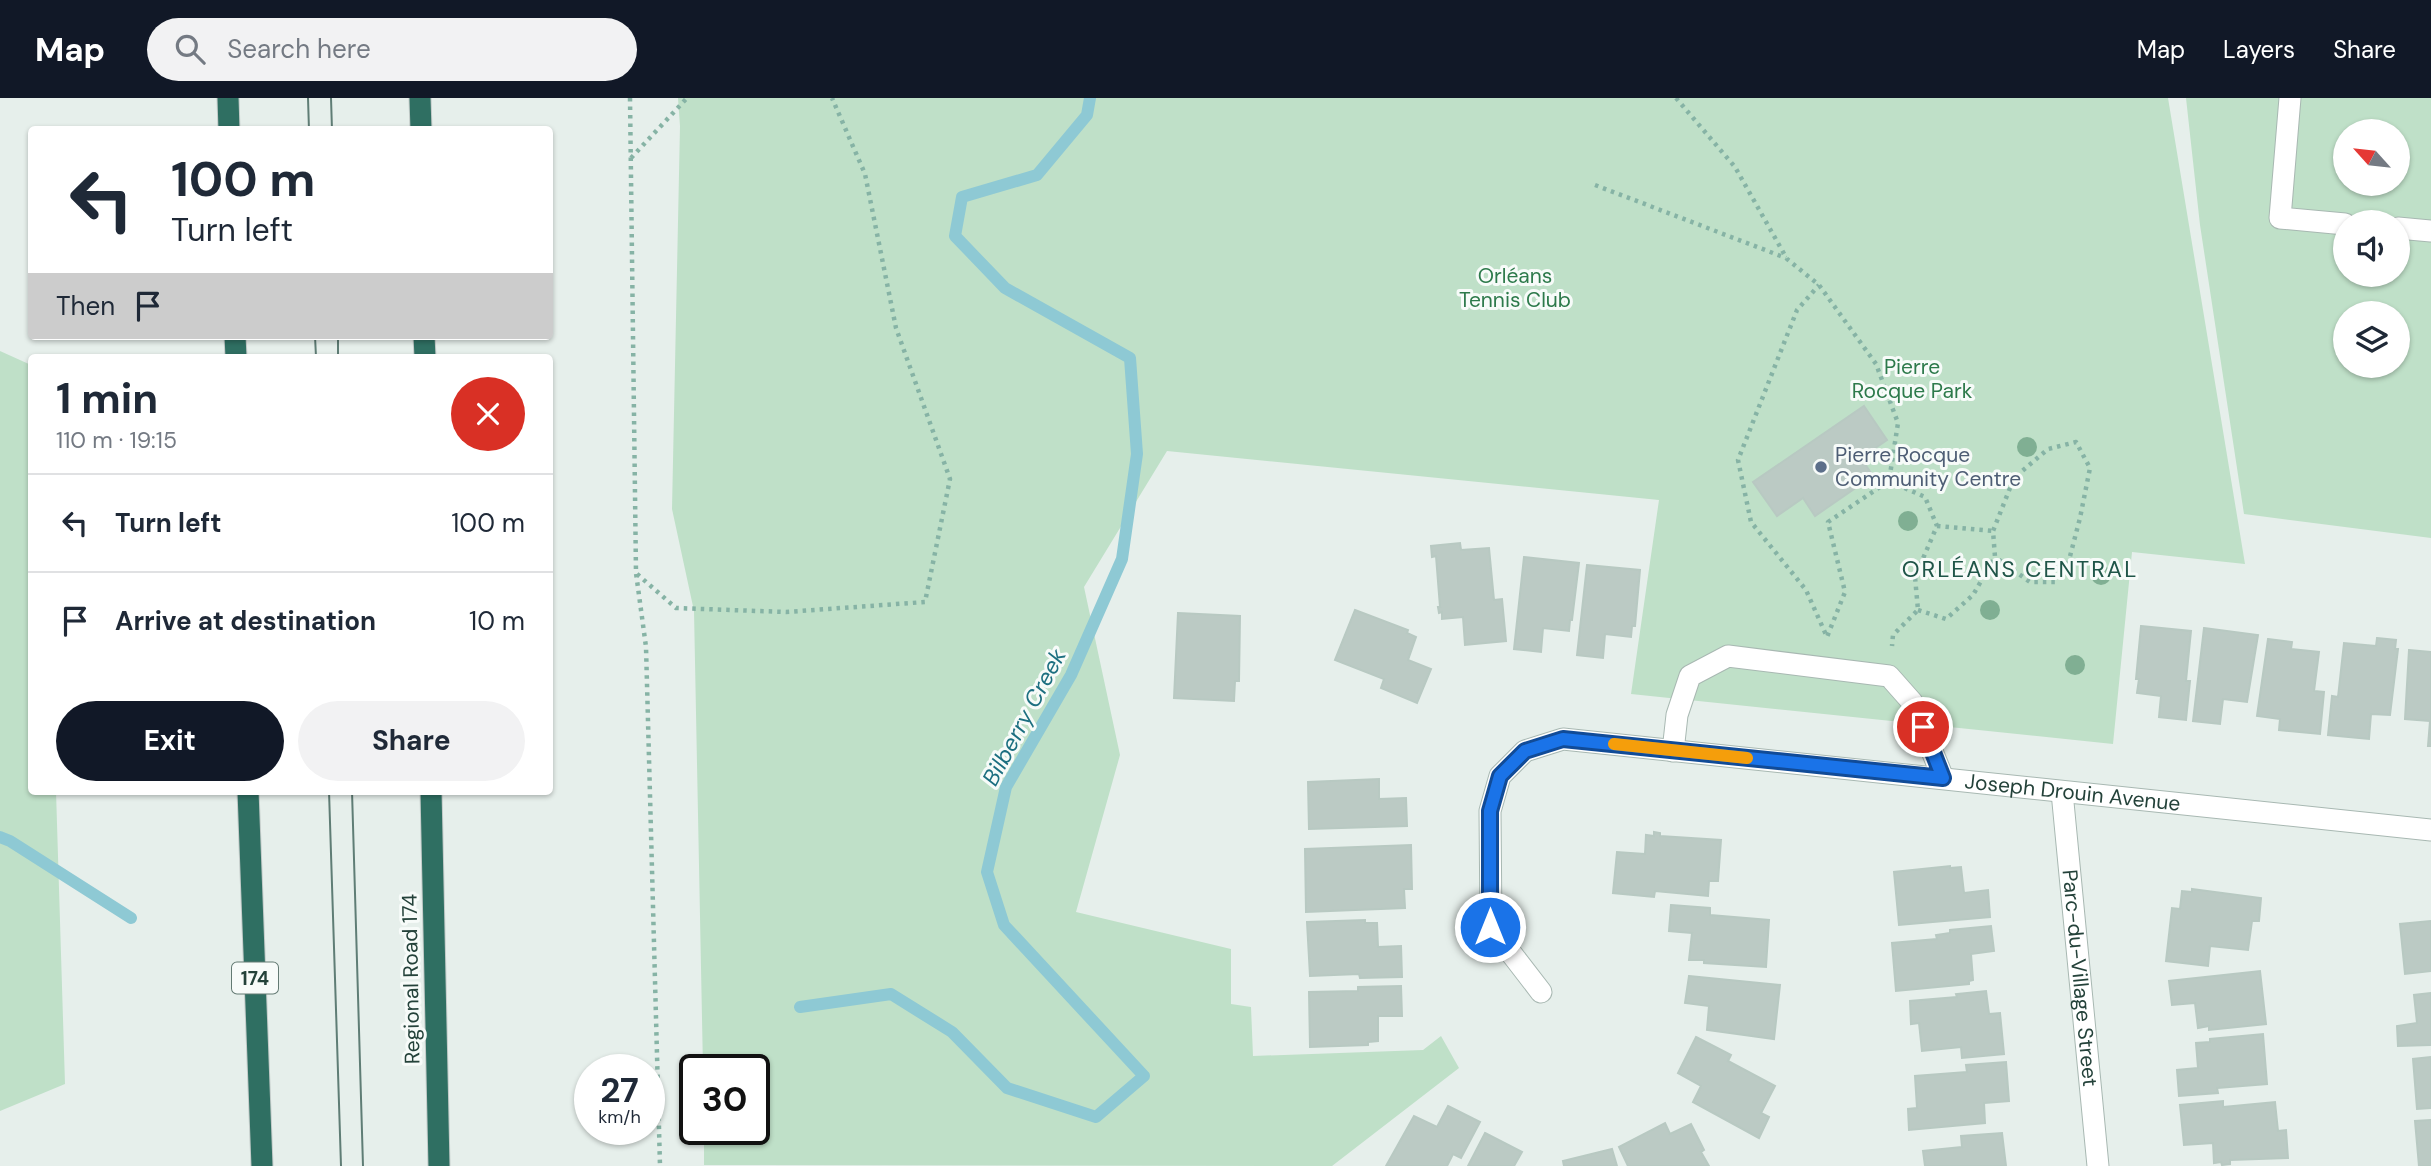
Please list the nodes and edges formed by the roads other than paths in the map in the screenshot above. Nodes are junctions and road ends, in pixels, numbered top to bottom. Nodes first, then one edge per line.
1 (228, 98) edge
2 (421, 98) edge
3 (2290, 98) edge
4 (229, 126) edge
5 (421, 126) edge
6 (2333, 223) edge
7 (2410, 229) edge
8 (2431, 231) edge
9 (1673, 751) junction
10 (1943, 778) junction
11 (2062, 792) junction
12 (248, 795) edge
13 (431, 795) edge
14 (2431, 830) edge
15 (1541, 992) dead end
16 (262, 1166) edge
17 (439, 1166) edge
18 (2098, 1166) edge

1 - 4 highway
2 - 5 highway
3 - 6 street
7 - 8 street
9 - 10 street, Joseph Drouin Avenue
9 - 10 street
9 - 15 street, Joseph Drouin Avenue
10 - 11 street, Joseph Drouin Avenue
11 - 14 street, Joseph Drouin Avenue
11 - 18 street, Parc-du-Village Street
12 - 16 highway, 174
13 - 17 highway, Regional Road 174

